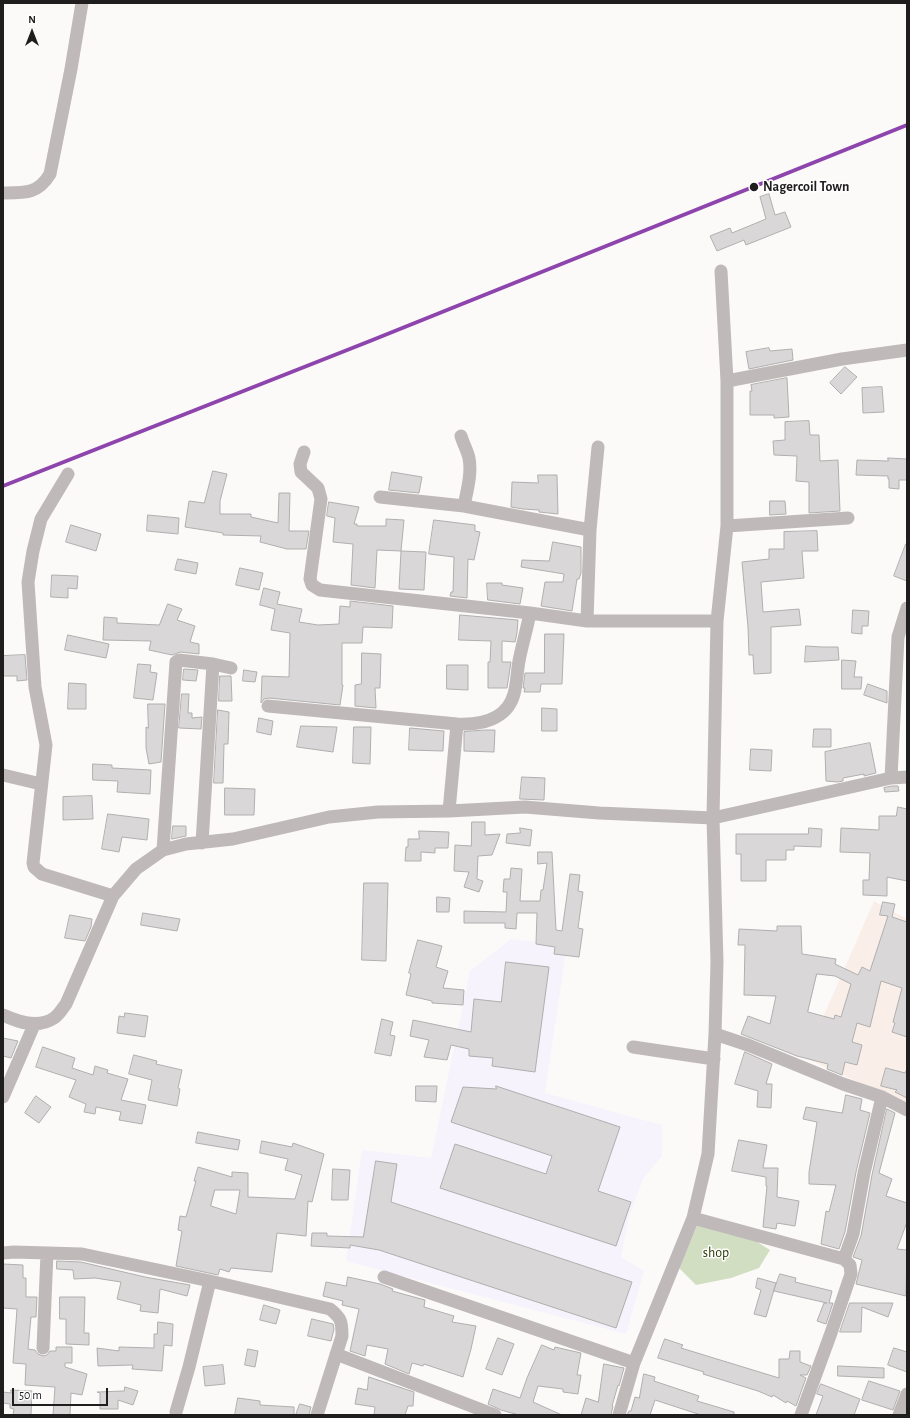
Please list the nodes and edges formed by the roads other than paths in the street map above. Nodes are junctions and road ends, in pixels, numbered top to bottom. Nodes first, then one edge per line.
1 (82, 3) edge
2 (3, 193) edge
3 (721, 271) dead end
4 (907, 350) edge
5 (727, 381) junction
6 (460, 436) dead end
7 (598, 447) dead end
8 (304, 452) dead end
9 (68, 474) dead end
10 (380, 497) dead end
11 (464, 506) junction
12 (848, 518) dead end
13 (727, 526) junction
14 (590, 530) junction
15 (907, 608) edge
16 (530, 613) junction
17 (587, 621) junction
18 (717, 621) junction
19 (213, 664) junction
20 (231, 668) dead end
21 (268, 706) dead end
22 (456, 724) junction
23 (3, 775) edge
24 (907, 777) edge
25 (891, 778) junction
26 (41, 784) junction
27 (449, 811) junction
28 (713, 818) junction
29 (202, 843) junction
30 (163, 850) junction
31 (113, 896) junction
32 (3, 1015) edge
33 (34, 1025) junction
34 (715, 1034) junction
35 (633, 1047) dead end
36 (714, 1059) junction
37 (3, 1097) edge
38 (882, 1097) junction
39 (907, 1110) edge
40 (693, 1218) junction
41 (3, 1253) edge
42 (47, 1253) junction
43 (844, 1259) junction
44 (384, 1277) dead end
45 (210, 1281) junction
46 (43, 1348) dead end
47 (336, 1354) junction
48 (634, 1362) junction
49 (907, 1394) edge
50 (176, 1412) dead end
51 (316, 1415) edge
52 (494, 1415) edge
53 (619, 1415) edge
54 (801, 1415) edge
55 (899, 1415) edge

1 - 2 street
3 - 5 street
4 - 5 street
5 - 13 street
6 - 11 street
7 - 14 street
8 - 16 street
9 - 26 street
10 - 11 street
11 - 14 street
12 - 13 street
13 - 18 street
14 - 17 street
15 - 25 street
16 - 17 street
16 - 22 street
17 - 18 street
18 - 28 street
19 - 20 street
19 - 29 street
19 - 30 street
21 - 22 street
22 - 27 street
23 - 26 street
24 - 25 street
25 - 28 street
26 - 31 street
27 - 28 street
27 - 29 street
28 - 34 street
29 - 30 street
30 - 31 street
31 - 33 street
32 - 33 street
33 - 37 street
34 - 36 street
34 - 38 street
35 - 36 street
36 - 40 street
38 - 39 street
38 - 43 street
40 - 43 street
40 - 48 street
41 - 42 street
42 - 45 street
42 - 46 street
43 - 54 street
44 - 48 street
45 - 47 street
45 - 50 street
47 - 51 street
47 - 52 street
48 - 53 street
49 - 55 street

